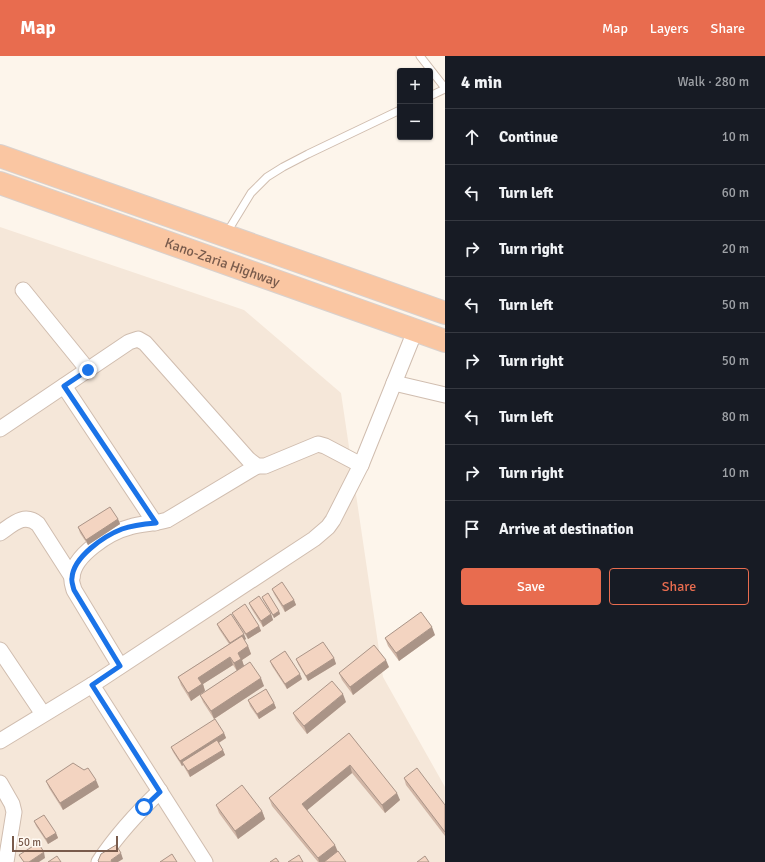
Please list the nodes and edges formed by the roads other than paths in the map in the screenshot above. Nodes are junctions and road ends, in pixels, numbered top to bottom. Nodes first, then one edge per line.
1 (420, 56) edge
2 (445, 89) edge
3 (433, 95) edge
4 (397, 111) edge
5 (0, 156) edge
6 (0, 183) edge
7 (225, 236) junction
8 (23, 290) dead end
9 (445, 313) edge
10 (415, 331) junction
11 (445, 341) edge
12 (88, 370) junction
13 (394, 384) junction
14 (64, 386) junction
15 (445, 395) edge
16 (0, 428) edge
17 (361, 465) junction
18 (257, 466) junction
19 (156, 523) junction
20 (0, 533) edge
21 (72, 578) junction
22 (0, 650) edge
23 (120, 666) junction
24 (92, 685) junction
25 (43, 714) junction
26 (0, 741) edge
27 (0, 783) edge
28 (160, 792) junction
29 (6, 862) edge
30 (99, 862) edge
31 (205, 862) edge

1 - 2 lane
2 - 3 lane
4 - 7 lane
5 - 7 highway, Kano-Zaria Highway
6 - 10 highway, Kano-Zaria Highway
7 - 9 highway, Kano-Zaria Highway
8 - 12 street
10 - 11 highway, Kano-Zaria Highway
10 - 13 street
12 - 14 street
12 - 18 street
13 - 15 street
13 - 17 street
14 - 16 street
14 - 19 street
17 - 18 street
17 - 23 street
18 - 19 street
19 - 21 street
20 - 21 street
21 - 23 street
22 - 25 street
23 - 24 street
24 - 25 street
24 - 28 street
25 - 26 street
27 - 29 street
28 - 30 street
28 - 31 street

